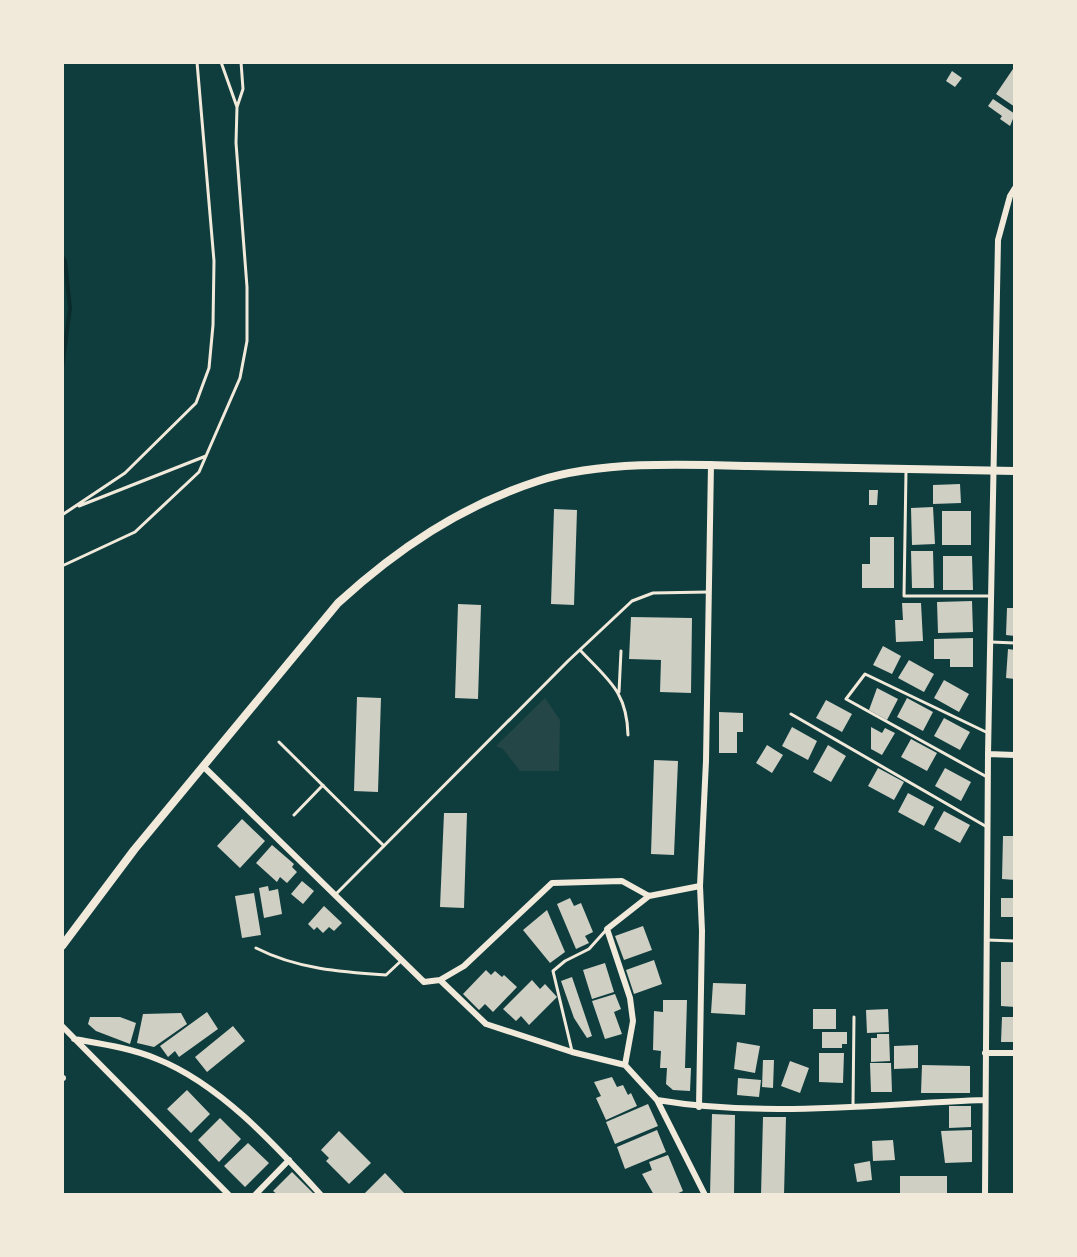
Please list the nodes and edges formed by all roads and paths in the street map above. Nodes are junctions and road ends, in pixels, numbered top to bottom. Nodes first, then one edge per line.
1 (197, 62) edge
2 (221, 62) edge
3 (241, 62) edge
4 (237, 107) junction
5 (1015, 188) edge
6 (206, 456) junction
7 (711, 464) junction
8 (906, 468) junction
9 (993, 470) junction
10 (1015, 471) edge
11 (71, 509) junction
12 (62, 515) edge
13 (62, 566) edge
14 (709, 592) junction
15 (991, 596) junction
16 (990, 642) junction
17 (1015, 643) edge
18 (580, 650) junction
19 (621, 651) dead end
20 (619, 692) junction
21 (791, 714) dead end
22 (988, 733) junction
23 (628, 735) dead end
24 (279, 742) dead end
25 (988, 754) junction
26 (1015, 755) edge
27 (204, 767) junction
28 (987, 777) junction
29 (323, 785) junction
30 (294, 815) dead end
31 (987, 827) junction
32 (384, 846) junction
33 (700, 886) junction
34 (335, 895) junction
35 (649, 896) junction
36 (607, 929) junction
37 (985, 940) junction
38 (1015, 941) edge
39 (62, 946) edge
40 (256, 948) dead end
41 (402, 960) junction
42 (440, 980) junction
43 (854, 1017) dead end
44 (62, 1026) edge
45 (74, 1039) junction
46 (572, 1052) junction
47 (985, 1053) junction
48 (1015, 1053) edge
49 (625, 1065) junction
50 (657, 1100) junction
51 (984, 1100) junction
52 (853, 1105) junction
53 (699, 1107) junction
54 (289, 1160) junction
55 (229, 1195) edge
56 (255, 1195) edge
57 (321, 1195) edge
58 (705, 1195) edge
59 (985, 1195) edge

1 - 11 path
2 - 4 path
3 - 4 path
4 - 6 path
5 - 9 street
6 - 11 path
6 - 13 path
7 - 8 street
7 - 14 street
7 - 27 street
8 - 9 street
8 - 15 lane
9 - 10 street
9 - 15 street
11 - 12 path
14 - 18 lane
14 - 33 street
15 - 16 street
16 - 17 lane
16 - 22 street
18 - 20 lane
18 - 32 lane
19 - 20 lane
20 - 23 lane
21 - 31 lane
22 - 25 street
22 - 28 lane
24 - 29 lane
25 - 26 street
25 - 28 street
27 - 34 street
27 - 39 street
28 - 31 street
29 - 30 lane
29 - 32 lane
31 - 37 street
32 - 34 lane
33 - 35 street
33 - 53 street
34 - 41 street
35 - 36 street
35 - 42 street
36 - 46 lane
36 - 49 street
37 - 38 lane
37 - 47 street
40 - 41 lane
41 - 42 street
42 - 46 street
43 - 52 lane
44 - 45 street
45 - 54 street
45 - 55 street
46 - 49 street
47 - 48 street
47 - 51 street
49 - 50 street
50 - 53 street
50 - 58 street
51 - 52 street
51 - 59 street
52 - 53 street
54 - 56 street
54 - 57 street

